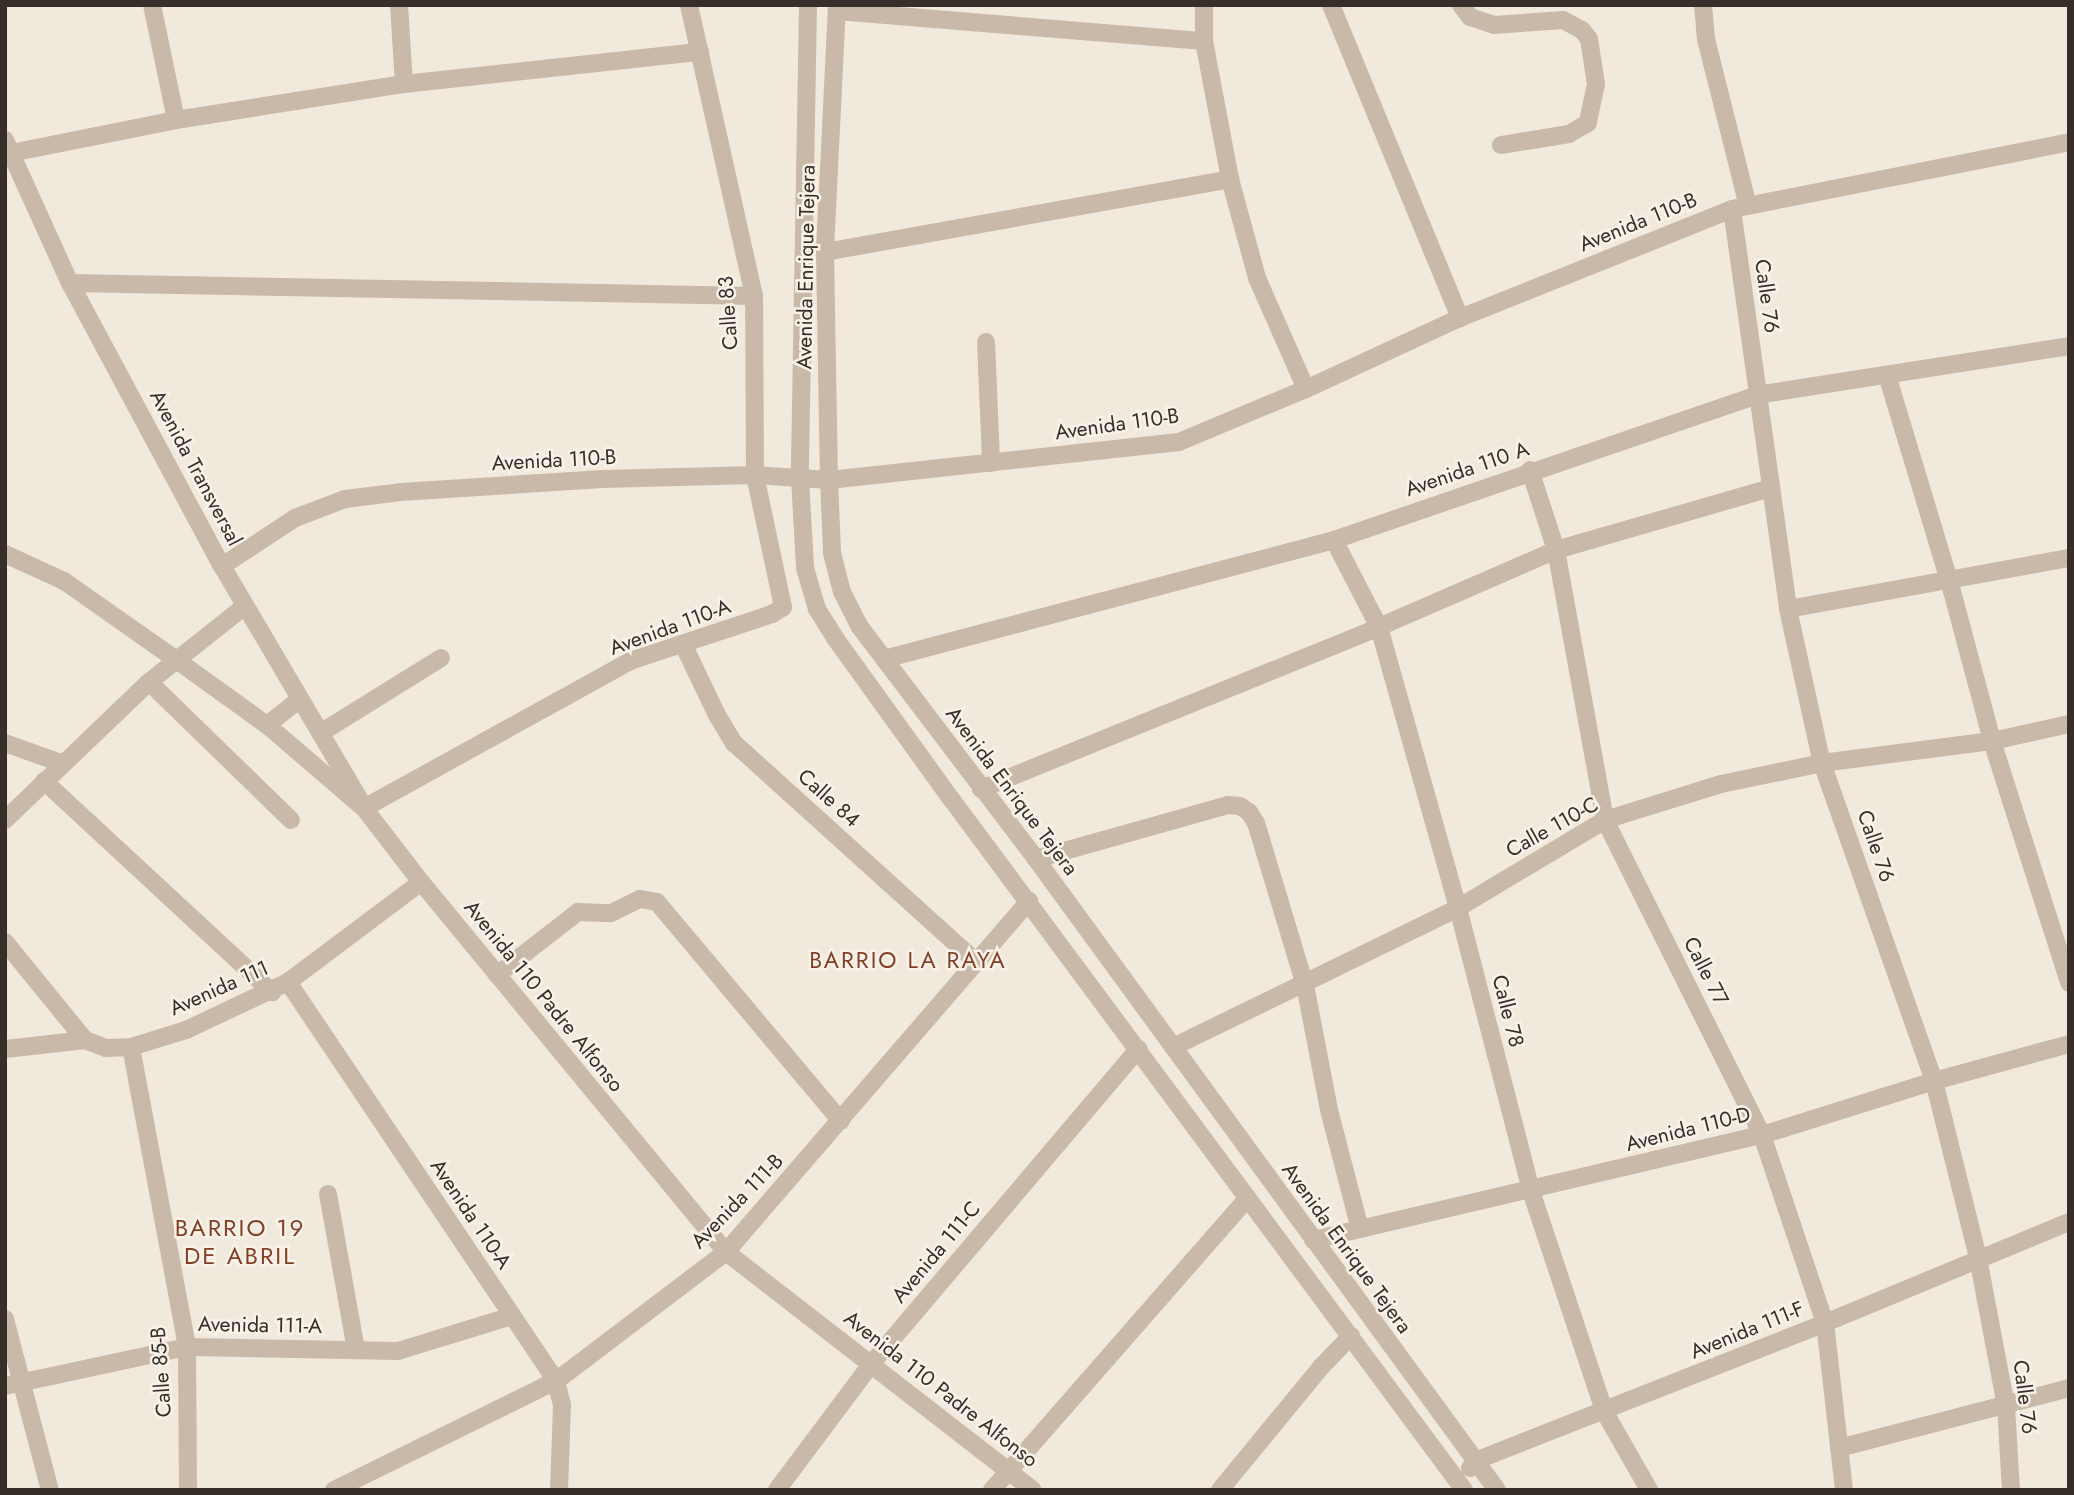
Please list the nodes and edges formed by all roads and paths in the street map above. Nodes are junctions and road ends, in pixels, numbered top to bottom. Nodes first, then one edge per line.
1 (152, 5) edge
2 (399, 5) edge
3 (689, 5) edge
4 (808, 5) edge
5 (1204, 5) edge
6 (1331, 5) edge
7 (1461, 5) edge
8 (1703, 5) edge
9 (837, 8) edge
10 (1204, 41) junction
11 (700, 52) junction
12 (404, 84) junction
13 (176, 120) junction
14 (2069, 142) edge
15 (1501, 145) dead end
16 (8, 146) edge
17 (1230, 179) junction
18 (1740, 208) junction
19 (825, 252) junction
20 (70, 283) junction
21 (754, 296) junction
22 (1460, 318) junction
23 (986, 342) dead end
24 (2069, 346) edge
25 (1887, 375) junction
26 (1306, 389) junction
27 (1757, 395) junction
28 (991, 463) junction
29 (1530, 470) junction
30 (755, 475) junction
31 (800, 478) junction
32 (828, 480) junction
33 (1771, 488) junction
34 (1334, 540) junction
35 (1556, 550) junction
36 (5, 554) edge
37 (2069, 558) edge
38 (222, 566) junction
39 (1949, 580) junction
40 (245, 606) junction
41 (1788, 609) junction
42 (772, 614) joint
43 (1379, 627) junction
44 (683, 644) junction
45 (441, 658) dead end
46 (175, 659) junction
47 (884, 659) junction
48 (149, 682) junction
49 (300, 699) junction
50 (2069, 724) edge
51 (267, 725) junction
52 (322, 732) junction
53 (1992, 741) junction
54 (5, 743) edge
55 (61, 763) junction
56 (1822, 763) junction
57 (44, 781) junction
58 (981, 789) junction
59 (364, 808) junction
60 (5, 820) edge
61 (291, 820) dead end
62 (1605, 820) junction
63 (1037, 859) junction
64 (421, 882) junction
65 (1029, 901) junction
66 (1458, 908) junction
67 (5, 942) edge
68 (976, 962) junction
69 (497, 975) junction
70 (288, 982) junction
71 (2069, 983) edge
72 (1304, 985) junction
73 (272, 992) junction
74 (85, 1040) junction
75 (2069, 1044) edge
76 (131, 1047) junction
77 (1173, 1047) junction
78 (5, 1049) edge
79 (1139, 1049) junction
80 (1934, 1081) junction
81 (841, 1121) junction
82 (1762, 1135) junction
83 (1531, 1191) junction
84 (328, 1194) dead end
85 (1248, 1198) junction
86 (2069, 1222) edge
87 (1360, 1229) junction
88 (1313, 1240) junction
89 (726, 1252) junction
90 (1978, 1258) junction
91 (512, 1316) junction
92 (5, 1319) edge
93 (1825, 1323) junction
94 (1351, 1336) junction
95 (187, 1347) junction
96 (356, 1350) junction
97 (872, 1363) junction
98 (556, 1381) junction
99 (14, 1384) edge
100 (2069, 1388) edge
101 (2006, 1406) junction
102 (1604, 1411) junction
103 (1839, 1448) junction
104 (1475, 1461) junction
105 (1008, 1472) junction
106 (1458, 1487) edge
107 (50, 1490) edge
108 (188, 1490) edge
109 (334, 1490) edge
110 (558, 1490) edge
111 (777, 1490) edge
112 (992, 1490) edge
113 (1032, 1490) edge
114 (1220, 1490) edge
115 (1497, 1490) edge
116 (1649, 1490) edge
117 (1844, 1490) edge
118 (2011, 1490) edge

1 - 13 street
2 - 12 street
3 - 11 street, Calle 83
4 - 31 street, Avenida Enrique Tejera
5 - 10 street
6 - 22 street
7 - 15 street
8 - 18 street, Calle 76
9 - 10 street
9 - 19 street, Avenida Enrique Tejera
10 - 17 street
11 - 12 street
11 - 21 street, Calle 83
12 - 13 street
13 - 16 street
14 - 18 street, Avenida 110-B
16 - 20 street, Avenida Transversal
17 - 19 street
17 - 26 street
18 - 22 street, Avenida 110-B
18 - 27 street, Calle 76
19 - 32 street, Avenida Enrique Tejera
20 - 21 street
20 - 38 street, Avenida Transversal
21 - 30 street, Calle 83
22 - 26 street, Avenida 110-B
23 - 28 street
24 - 25 street, Avenida 110 A
25 - 27 street, Avenida 110 A
25 - 39 street
26 - 28 street, Avenida 110-B
27 - 29 street, Avenida 110 A
27 - 33 street, Calle 76
28 - 32 street, Avenida 110-B
29 - 34 street, Avenida 110 A
29 - 35 street, Calle 77
30 - 31 street, Avenida 110-B
30 - 38 street, Avenida 110-B
30 - 42 street, Calle 83
31 - 32 street, Avenida 110-B
31 - 65 street, Avenida Enrique Tejera
32 - 47 street, Avenida Enrique Tejera
33 - 35 street
33 - 41 street, Calle 76
34 - 43 street, Calle 78
34 - 47 street, Avenida 110 A
35 - 43 street
35 - 62 street, Calle 77
36 - 46 street, Avenida 110 Padre Alfonso
37 - 39 street
38 - 40 street, Avenida Transversal
39 - 41 street
39 - 53 street
40 - 46 street
40 - 49 street, Avenida Transversal
41 - 56 street, Calle 76
42 - 44 street, Avenida 110-A
43 - 58 street
43 - 66 street, Calle 78
44 - 59 street, Avenida 110-A
44 - 68 street, Calle 84
45 - 52 street
46 - 48 street
46 - 51 street, Avenida 110 Padre Alfonso
47 - 58 street, Avenida Enrique Tejera
48 - 55 street
48 - 61 street
49 - 51 street
49 - 52 street, Avenida Transversal
50 - 53 street, Calle 110-C
51 - 59 street, Avenida 110 Padre Alfonso
52 - 59 street, Avenida Transversal
53 - 56 street, Calle 110-C
53 - 71 street
54 - 55 street
55 - 57 street
56 - 62 street, Calle 110-C
56 - 80 street, Calle 76
57 - 60 street
57 - 73 street
58 - 63 street, Avenida Enrique Tejera
59 - 64 street, Avenida 110 Padre Alfonso
62 - 66 street, Calle 110-C
62 - 82 street, Calle 77
63 - 72 street
63 - 77 street, Avenida Enrique Tejera
64 - 69 street, Avenida 110 Padre Alfonso
64 - 70 street, Avenida 111
65 - 68 street, Avenida 111-B
65 - 79 street, Avenida Enrique Tejera
66 - 72 street, Calle 110-C
66 - 83 street, Calle 78
67 - 74 street
68 - 81 street, Avenida 111-B
69 - 81 street
69 - 89 street, Avenida 110 Padre Alfonso
70 - 73 street, Avenida 111
70 - 91 street, Avenida 110-A
72 - 77 street, Calle 110-C
72 - 87 street
73 - 76 street, Avenida 111
74 - 76 street, Avenida 111
74 - 78 street, Avenida 111
75 - 80 street, Avenida 110-D
76 - 95 street, Calle 85-B
77 - 88 street, Avenida Enrique Tejera
79 - 85 street, Avenida Enrique Tejera
79 - 97 street, Avenida 111-C
80 - 82 street, Avenida 110-D
80 - 90 street, Calle 76
81 - 89 street, Avenida 111-B
82 - 83 street, Avenida 110-D
82 - 93 street, Calle 77
83 - 87 street, Avenida 110-D
83 - 102 street, Calle 78
84 - 96 street
85 - 94 street, Avenida Enrique Tejera
85 - 105 street
86 - 90 street, Avenida 111-F
87 - 88 street, Avenida 110-D
88 - 104 street, Avenida Enrique Tejera
89 - 97 street, Avenida 110 Padre Alfonso
89 - 98 street, Avenida 111-B
90 - 93 street, Avenida 111-F
90 - 101 street, Calle 76
91 - 96 street, Avenida 111-A
91 - 98 street, Avenida 110-A
92 - 99 street
93 - 102 street, Avenida 111-F
93 - 103 street, Calle 77
94 - 106 street, Avenida Enrique Tejera
94 - 114 street
95 - 96 street, Avenida 111-A
95 - 99 street, Avenida 111-A
95 - 108 street, Calle 85-B
97 - 105 street, Avenida 110 Padre Alfonso
97 - 111 street, Avenida 111-C
98 - 109 street, Avenida 111-B
98 - 110 street, Avenida 110-A
99 - 107 street
100 - 101 street
101 - 103 street
101 - 118 street, Calle 76
102 - 104 street, Avenida 111-F
102 - 116 street, Calle 78
103 - 117 street, Calle 77
104 - 106 street
104 - 115 street, Avenida Enrique Tejera
105 - 112 street
105 - 113 street, Avenida 110 Padre Alfonso

